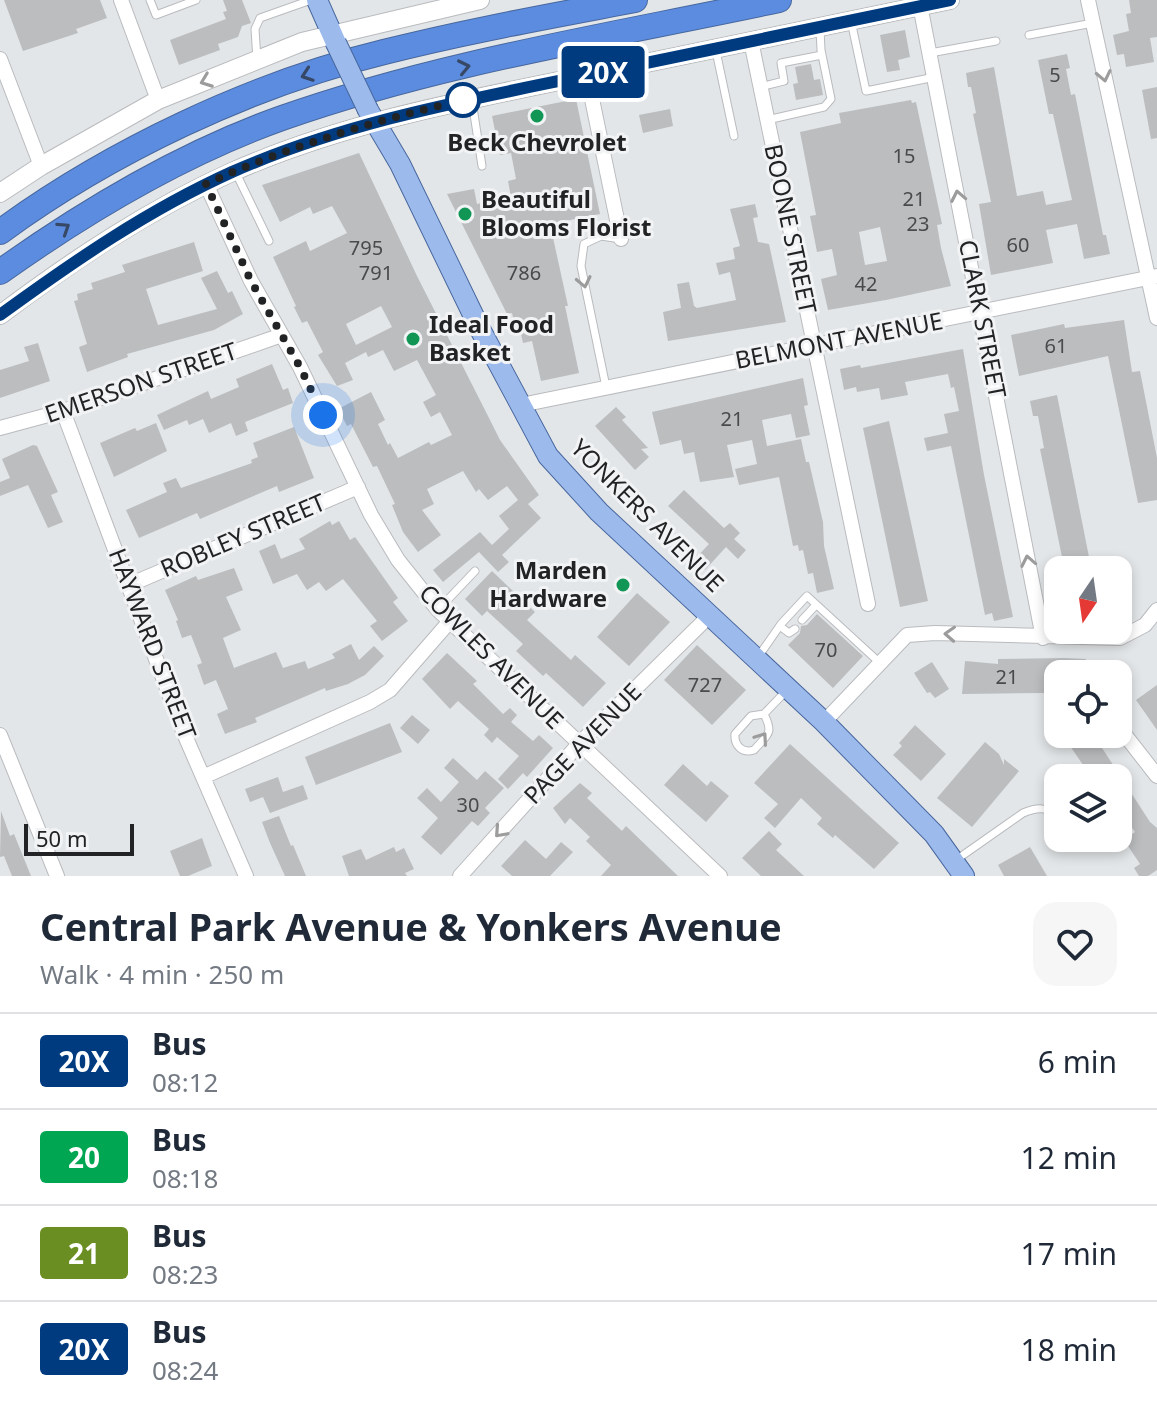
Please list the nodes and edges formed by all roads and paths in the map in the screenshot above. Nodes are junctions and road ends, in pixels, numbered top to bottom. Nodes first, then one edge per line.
1 (121, 0) edge
2 (150, 0) edge
3 (196, 0) edge
4 (311, 0) edge
5 (317, 0) edge
6 (480, 0) edge
7 (635, 0) edge
8 (779, 0) edge
9 (950, 0) edge
10 (1088, 0) edge
11 (920, 3) edge
12 (851, 20) junction
13 (1093, 23) junction
14 (820, 27) junction
15 (1029, 35) dead end
16 (333, 39) junction
17 (751, 41) junction
18 (996, 41) dead end
19 (716, 48) junction
20 (930, 53) junction
21 (822, 55) junction
22 (0, 59) edge
23 (257, 61) junction
24 (587, 75) junction
25 (935, 77) junction
26 (760, 87) junction
27 (472, 98) junction
28 (158, 100) junction
29 (372, 117) junction
30 (767, 120) junction
31 (734, 136) dead end
32 (41, 166) junction
33 (482, 166) dead end
34 (235, 171) junction
35 (206, 184) junction
36 (0, 193) edge
37 (10, 221) edge
38 (0, 232) edge
39 (621, 239) joint
40 (269, 241) dead end
41 (0, 272) edge
42 (1153, 277) edge
43 (981, 312) junction
44 (0, 315) edge
45 (1157, 318) edge
46 (282, 335) junction
47 (814, 346) junction
48 (606, 388) junction
49 (521, 405) junction
50 (63, 411) junction
51 (0, 428) edge
52 (358, 487) junction
53 (475, 571) dead end
54 (129, 585) junction
55 (868, 604) dead end
56 (816, 605) junction
57 (438, 610) junction
58 (1157, 610) edge
59 (708, 613) junction
60 (802, 620) dead end
61 (450, 621) junction
62 (781, 627) junction
63 (795, 629) dead end
64 (1043, 638) junction
65 (756, 659) junction
66 (880, 663) junction
67 (789, 689) junction
68 (764, 714) junction
69 (824, 722) junction
70 (0, 735) edge
71 (579, 744) junction
72 (1132, 744) edge
73 (1157, 776) edge
74 (203, 777) junction
75 (1044, 809) edge
76 (959, 868) edge
77 (466, 874) edge
78 (57, 876) edge
79 (246, 876) edge
80 (720, 876) edge

1 - 28 street
2 - 3 lane
4 - 23 lane
5 - 16 main road, YONKERS AVENUE
6 - 16 main road
7 -> 37 highway
41 -> 8 highway
9 - 11 main road
10 - 13 street
11 - 12 main road
11 - 20 street, CLARK STREET
12 - 14 main road
12 - 25 lane
13 - 15 lane
13 -> 42 street
14 - 17 main road
14 - 21 lane
16 - 23 main road
16 - 29 main road, YONKERS AVENUE, bridge
17 - 19 main road
17 - 26 street, BOONE STREET
18 - 20 lane
19 - 24 main road
19 - 31 lane
20 - 25 street, CLARK STREET
21 - 26 lane
21 - 30 lane
22 - 32 street
23 -> 28 main road
24 - 27 main road
24 - 39 street
43 -> 25 street, CLARK STREET
26 - 30 street, BOONE STREET
27 - 29 main road
27 - 33 lane
28 - 32 main road
29 - 34 main road
29 - 49 main road, YONKERS AVENUE
30 - 47 street, BOONE STREET
32 - 36 main road
34 - 35 main road
34 - 40 lane
35 - 44 main road
35 - 46 street, COWLES AVENUE
37 - 38 highway
39 -> 48 lane
42 - 43 street, BELMONT AVENUE
42 - 45 street
43 - 47 street, BELMONT AVENUE
64 -> 43 street, CLARK STREET
46 - 50 street, EMERSON STREET
46 - 52 street, COWLES AVENUE
47 - 48 street, BELMONT AVENUE
47 - 55 street, BOONE STREET
48 - 49 street, BELMONT AVENUE
49 - 59 main road, YONKERS AVENUE
50 - 51 street, EMERSON STREET
50 - 54 street, HAYWARD STREET
52 - 54 street, ROBLEY STREET
52 - 57 street, COWLES AVENUE
53 - 57 lane
54 - 74 street, HAYWARD STREET
56 - 60 lane
56 - 62 lane
56 - 66 lane
57 - 61 street, COWLES AVENUE
58 - 64 street
59 - 65 main road, YONKERS AVENUE
59 - 71 street, PAGE AVENUE
61 - 71 street, COWLES AVENUE
61 - 74 street
62 - 63 lane
62 - 65 lane
64 -> 66 street
65 - 67 main road, YONKERS AVENUE
66 - 69 street
67 - 68 lane
67 - 69 main road, YONKERS AVENUE
68 -> 68 lane
69 - 76 main road, YONKERS AVENUE
70 - 78 street
71 -> 77 street, PAGE AVENUE
71 - 80 street, COWLES AVENUE
72 - 73 street
74 - 79 street, HAYWARD STREET
75 - 76 lane

